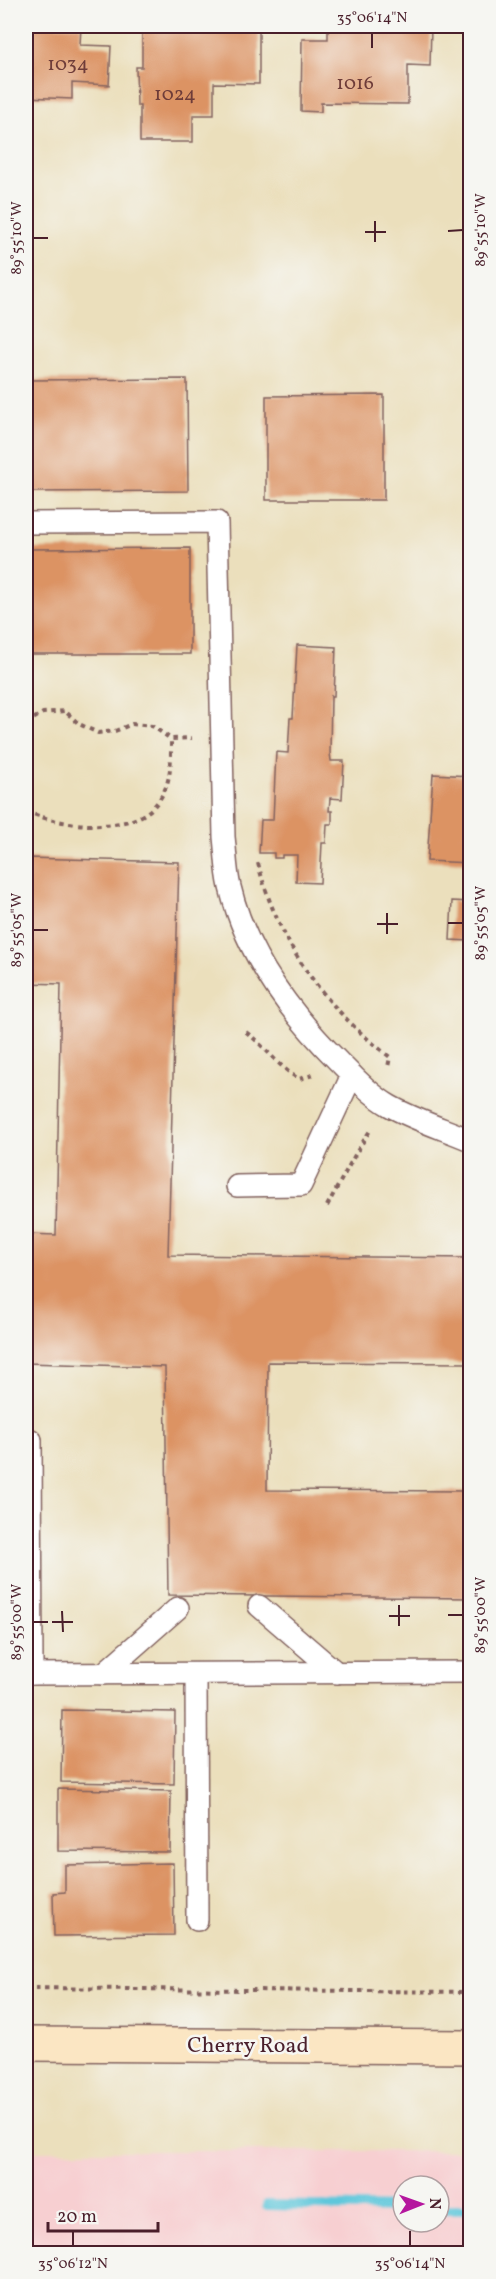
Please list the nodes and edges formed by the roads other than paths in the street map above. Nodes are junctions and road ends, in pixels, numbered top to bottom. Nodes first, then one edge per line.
1 (26, 522) edge
2 (352, 1075) junction
3 (471, 1140) edge
4 (237, 1186) dead end
5 (26, 1440) edge
6 (259, 1606) dead end
7 (178, 1608) dead end
8 (471, 1672) edge
9 (337, 1673) junction
10 (29, 1674) edge
11 (103, 1674) junction
12 (196, 1674) junction
13 (197, 1920) dead end
14 (26, 2044) edge
15 (471, 2047) edge

1 - 2 lane
2 - 3 lane
2 - 4 lane
5 - 10 lane
6 - 9 lane
7 - 11 lane
8 - 9 lane
9 - 12 lane
10 - 11 lane
11 - 12 lane
12 - 13 lane
14 - 15 main road, Cherry Road

